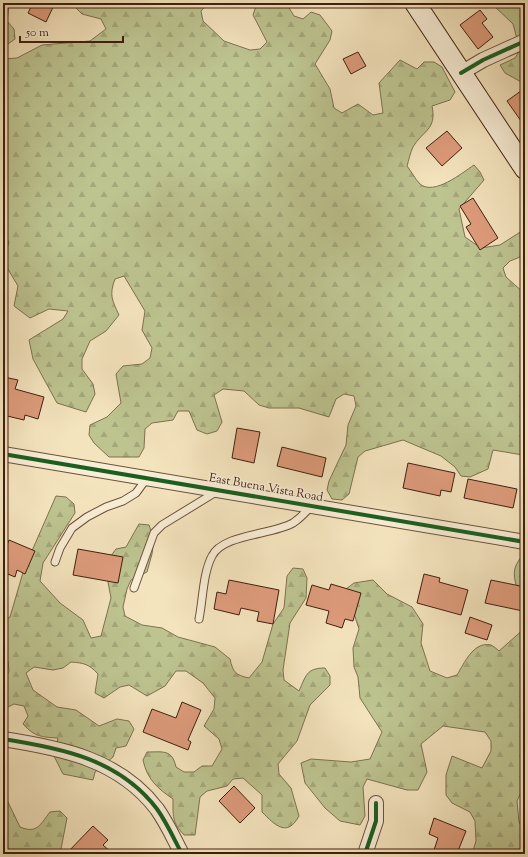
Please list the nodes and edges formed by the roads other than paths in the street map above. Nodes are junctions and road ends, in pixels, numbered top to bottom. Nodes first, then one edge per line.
1 (415, 3) edge
2 (525, 41) edge
3 (461, 73) junction
4 (524, 164) edge
5 (3, 454) edge
6 (147, 478) junction
7 (218, 490) junction
8 (312, 506) junction
9 (525, 542) edge
10 (55, 562) dead end
11 (134, 588) dead end
12 (199, 619) dead end
13 (3, 739) edge
14 (376, 803) dead end
15 (182, 854) edge
16 (364, 854) edge

1 - 3 main road
2 - 3 street
3 - 4 main road
5 - 6 street, East Buena Vista Road
6 - 7 street, East Buena Vista Road
6 - 10 lane
7 - 8 street, East Buena Vista Road
7 - 11 lane
8 - 9 street, East Buena Vista Road
8 - 12 lane
13 - 15 street
14 - 16 street

